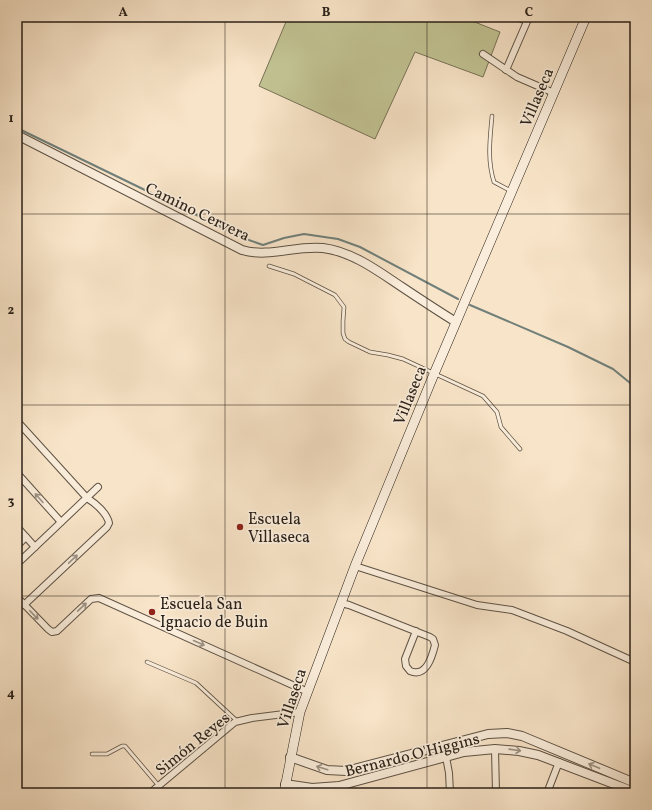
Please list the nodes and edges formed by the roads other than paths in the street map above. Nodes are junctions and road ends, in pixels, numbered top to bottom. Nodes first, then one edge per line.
1 (516, 17) edge
2 (586, 17) edge
3 (528, 19) edge
4 (483, 54) dead end
5 (506, 70) junction
6 (554, 93) junction
7 (492, 116) dead end
8 (17, 135) edge
9 (512, 191) junction
10 (269, 266) dead end
11 (456, 322) junction
12 (434, 374) junction
13 (17, 421) edge
14 (520, 450) dead end
15 (17, 473) edge
16 (98, 487) dead end
17 (87, 498) junction
18 (61, 522) junction
19 (17, 527) edge
20 (26, 537) junction
21 (17, 546) edge
22 (35, 547) junction
23 (17, 564) edge
24 (355, 566) junction
25 (17, 597) edge
26 (341, 602) junction
27 (24, 604) junction
28 (416, 631) junction
29 (147, 662) dead end
30 (635, 662) edge
31 (308, 692) junction
32 (300, 712) junction
33 (237, 721) junction
34 (461, 741) junction
35 (495, 749) junction
36 (464, 752) junction
37 (92, 754) dead end
38 (290, 757) junction
39 (446, 757) junction
40 (559, 762) junction
41 (159, 786) junction
42 (629, 787) edge
43 (285, 789) edge
44 (635, 792) edge
45 (150, 793) edge
46 (450, 793) edge
47 (496, 793) edge
48 (546, 793) edge

1 - 3 street
2 - 6 main road, Villaseca
3 - 5 street
4 - 5 street
5 - 6 street
6 - 9 main road, Villaseca
7 - 9 lane
8 - 11 street, Camino Cervera
9 - 11 main road, Villaseca
10 - 12 lane
11 - 12 main road, Villaseca
12 - 14 lane
12 - 24 main road, Villaseca
13 - 17 street
18 -> 15 street
16 - 17 street
17 - 18 street
27 -> 17 street
18 - 22 street
19 - 20 street
20 - 21 street
20 - 22 street
22 - 23 street
24 - 26 main road, Villaseca
24 - 30 street
25 - 27 street
26 - 28 street
26 - 31 main road, Villaseca
27 -> 31 street
28 - 28 street
29 - 33 lane
31 - 32 main road, Villaseca
32 - 33 street, Simón Reyes
32 - 38 main road, Villaseca
33 - 41 street, Simón Reyes
34 - 36 street
34 -> 38 street, Bernardo O'Higgins
42 -> 34 street, Bernardo O'Higgins
35 - 36 street, Bernardo O'Higgins
35 -> 40 street, Bernardo O'Higgins
35 - 47 street
36 - 39 street, Bernardo O'Higgins
37 - 41 lane
38 - 43 main road, Villaseca
39 - 43 street, Bernardo O'Higgins
39 - 46 street
40 - 42 street, Bernardo O'Higgins
40 - 48 street
41 - 45 street, Simón Reyes
42 - 44 street, Bernardo O'Higgins

